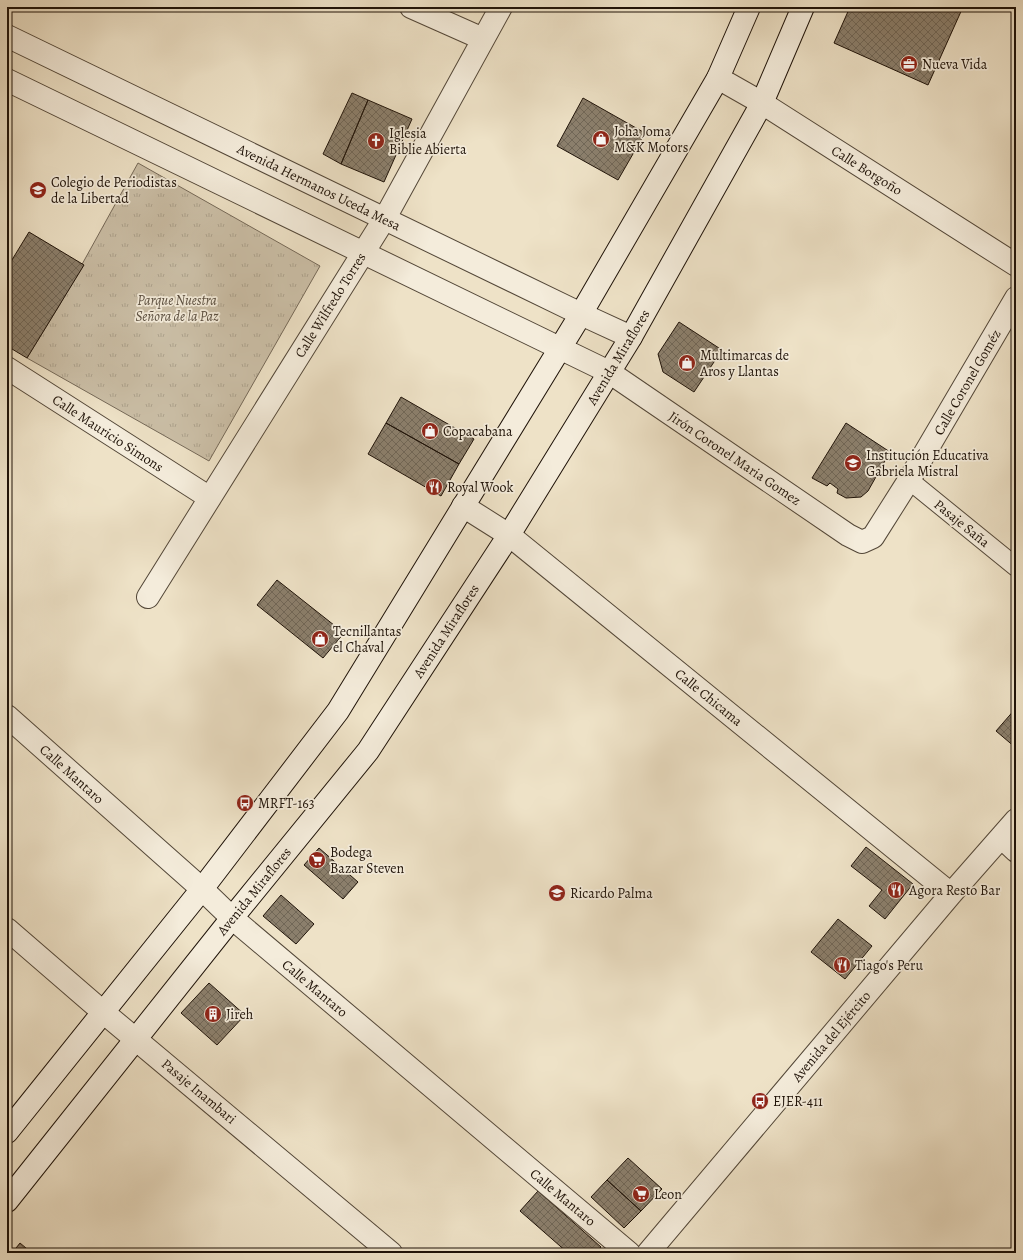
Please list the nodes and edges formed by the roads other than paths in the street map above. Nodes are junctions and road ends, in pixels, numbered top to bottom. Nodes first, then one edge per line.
1 (411, 7) edge
2 (501, 7) edge
3 (749, 7) edge
4 (803, 7) edge
5 (7, 36) edge
6 (483, 39) junction
7 (718, 78) junction
8 (7, 80) edge
9 (762, 103) junction
10 (385, 218) junction
11 (363, 253) junction
12 (1016, 265) edge
13 (1016, 298) edge
14 (581, 314) junction
15 (631, 336) junction
16 (559, 348) junction
17 (7, 368) edge
18 (609, 372) junction
19 (909, 480) junction
20 (210, 498) junction
21 (463, 506) junction
22 (509, 535) junction
23 (862, 542) joint
24 (1016, 567) edge
25 (148, 597) dead end
26 (7, 716) edge
27 (1016, 820) edge
28 (1008, 844) edge
29 (202, 889) junction
30 (951, 894) junction
31 (232, 918) junction
32 (7, 929) edge
33 (103, 1012) junction
34 (137, 1039) junction
35 (7, 1132) edge
36 (7, 1201) edge
37 (391, 1253) edge
38 (629, 1253) edge
39 (648, 1253) edge

1 - 6 street
2 - 6 street, Calle Wilfredo Torres
3 - 7 street
4 - 9 street, Avenida Miraflores
5 - 10 street, Avenida Hermanos Uceda Mesa
6 - 10 street, Calle Wilfredo Torres
7 - 9 street, Calle Borgoño
7 - 14 street
8 - 11 street
9 - 12 street, Calle Borgoño
9 - 15 street, Avenida Miraflores
10 - 11 street, Calle Wilfredo Torres
10 - 14 street, Avenida Hermanos Uceda Mesa
11 - 16 street
11 - 20 street, Calle Wilfredo Torres
13 - 19 street, Calle Coronel Goméz
14 - 15 street, Avenida Hermanos Uceda Mesa
14 - 16 street
15 - 18 street, Avenida Miraflores
16 - 18 street
16 - 21 street
17 - 20 street, Calle Mauricio Simons
18 - 22 street, Avenida Miraflores
18 - 23 street, Jirón Coronel Maria Gomez
19 - 23 street, Calle Coronel Goméz
19 - 24 street, Pasaje Saña
20 - 25 street, Calle Wilfredo Torres
21 - 22 street, Calle Chicama
21 - 29 street
22 - 30 street, Calle Chicama
22 - 31 street, Avenida Miraflores
26 - 29 street, Calle Mantaro
27 - 28 street, Avenida del Ejército
28 - 30 street, Avenida del Ejército
29 - 31 street, Calle Mantaro
29 - 33 street
30 - 39 street, Avenida del Ejército
31 - 34 street, Avenida Miraflores
31 - 38 street, Calle Mantaro
32 - 33 street, Pasaje Inambari
33 - 34 street, Pasaje Inambari
33 - 35 street
34 - 36 street, Avenida Miraflores
34 - 37 street, Pasaje Inambari

